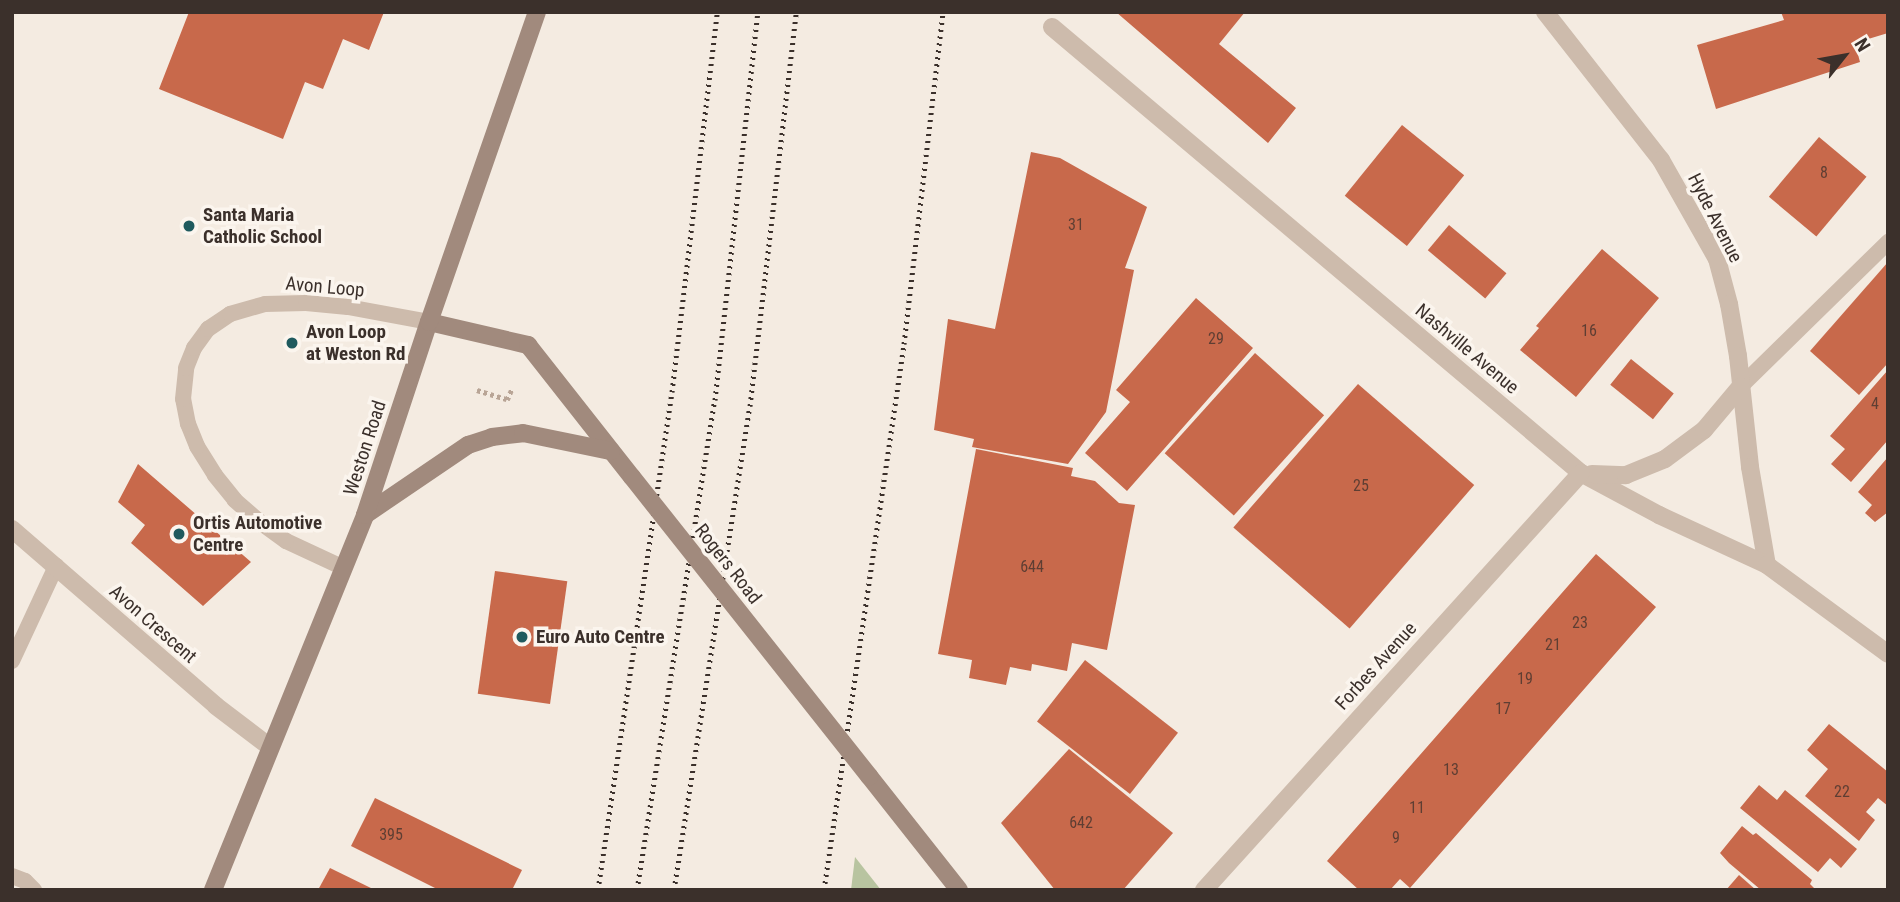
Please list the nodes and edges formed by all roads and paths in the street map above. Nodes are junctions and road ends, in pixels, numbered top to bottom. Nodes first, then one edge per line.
1 (537, 12) edge
2 (1545, 12) edge
3 (1052, 27) dead end
4 (1888, 242) edge
5 (429, 322) junction
6 (1741, 386) junction
7 (477, 390) dead end
8 (507, 399) dead end
9 (611, 451) junction
10 (1581, 473) junction
11 (365, 515) junction
12 (12, 529) edge
13 (1767, 565) junction
14 (56, 566) junction
15 (344, 568) junction
16 (1888, 654) edge
17 (12, 661) edge
18 (270, 747) junction
19 (12, 876) edge
20 (34, 890) edge
21 (214, 890) edge
22 (959, 890) edge
23 (1205, 890) edge

1 - 5 main road, Weston Road
2 - 6 street, Hyde Avenue
3 - 10 street, Nashville Avenue
4 - 6 lane
5 - 9 main road, Rogers Road
5 - 11 main road, Weston Road
5 - 15 lane, Avon Loop
6 - 10 street
6 - 13 street, Hyde Avenue
7 - 8 path
9 - 11 main road
9 - 22 main road, Rogers Road, bridge
10 - 13 street, Nashville Avenue
10 - 23 street, Forbes Avenue
11 - 15 main road, Weston Road
12 - 14 street, Avon Crescent
13 - 16 street, Nashville Avenue
14 - 17 lane
14 - 18 street, Avon Crescent
15 - 18 main road, Weston Road
18 - 21 main road, Weston Road
19 - 20 lane

